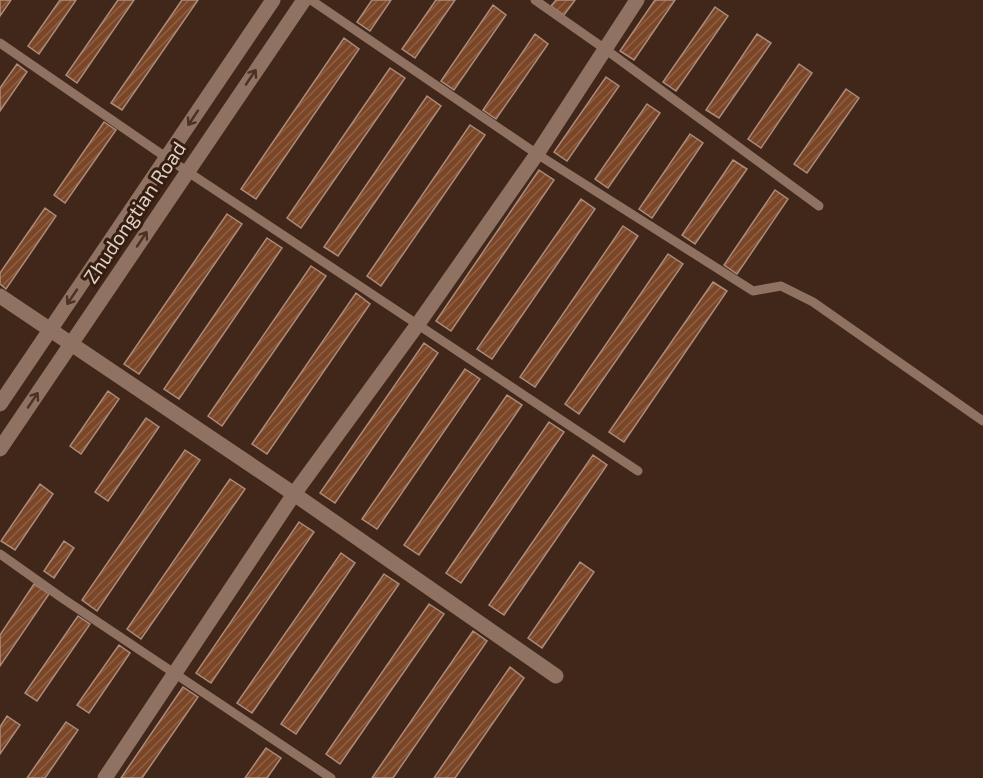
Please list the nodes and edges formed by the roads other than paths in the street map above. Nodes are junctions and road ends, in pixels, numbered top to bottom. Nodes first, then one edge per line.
1 (273, 0) edge
2 (304, 0) edge
3 (311, 0) edge
4 (535, 0) edge
5 (637, 0) edge
6 (0, 43) edge
7 (605, 49) junction
8 (537, 154) junction
9 (166, 158) junction
10 (188, 171) junction
11 (819, 206) dead end
12 (0, 296) edge
13 (418, 324) junction
14 (50, 330) junction
15 (71, 344) junction
16 (0, 404) edge
17 (983, 421) edge
18 (0, 449) edge
19 (638, 471) dead end
20 (294, 494) junction
21 (0, 554) edge
22 (175, 674) junction
23 (556, 676) dead end
24 (105, 778) edge
25 (330, 778) edge

1 -> 9 street, Zhudongtian Road
10 -> 2 street, Zhudongtian Road
3 - 8 lane
4 - 7 lane
5 - 7 street
6 - 9 lane
7 - 8 street
7 - 11 lane
8 - 13 street
8 - 17 lane
9 - 10 lane
9 -> 14 street, Zhudongtian Road
10 - 13 lane
15 -> 10 street, Zhudongtian Road
12 - 14 street
13 - 19 lane
13 - 20 street
14 - 15 street
14 - 16 street, Zhudongtian Road
18 -> 15 street, Zhudongtian Road
15 - 20 street
20 - 22 street
20 - 23 street
21 - 22 lane
22 - 24 street
22 - 25 lane

